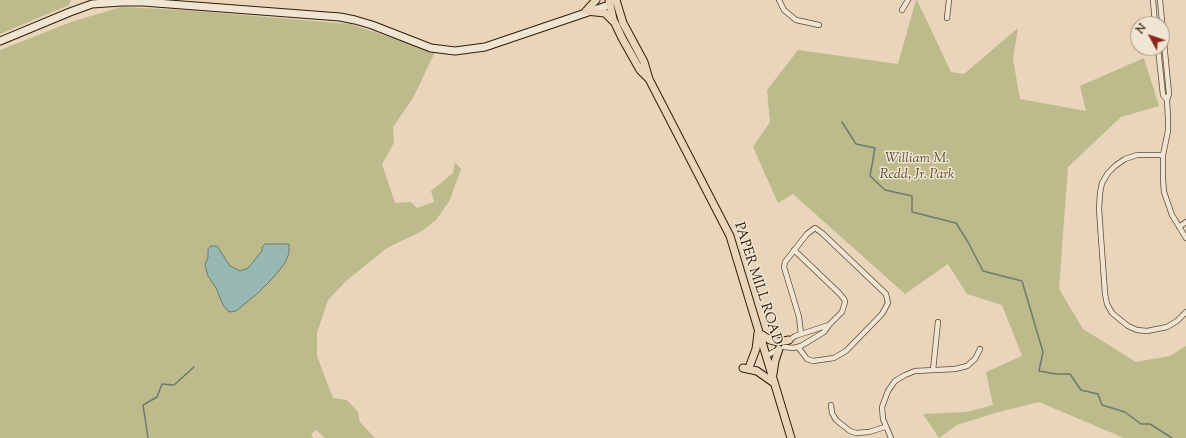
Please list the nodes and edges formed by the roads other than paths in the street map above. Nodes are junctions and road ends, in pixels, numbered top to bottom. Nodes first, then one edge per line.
1 (596, 0) edge
2 (617, 0) edge
3 (779, 0) edge
4 (908, 0) edge
5 (949, 0) edge
6 (1153, 0) edge
7 (1160, 0) edge
8 (609, 2) edge
9 (902, 10) dead end
10 (586, 11) junction
11 (1154, 16) edge
12 (947, 18) dead end
13 (614, 22) junction
14 (819, 25) dead end
15 (0, 41) edge
16 (1159, 56) edge
17 (649, 79) junction
18 (1167, 100) junction
19 (1163, 155) junction
20 (1186, 222) edge
21 (1178, 227) junction
22 (1186, 238) edge
23 (794, 250) junction
24 (1186, 312) edge
25 (938, 322) dead end
26 (829, 324) junction
27 (759, 332) junction
28 (801, 334) junction
29 (789, 340) junction
30 (798, 347) junction
31 (781, 348) junction
32 (980, 349) dead end
33 (766, 356) junction
34 (933, 370) junction
35 (774, 382) junction
36 (832, 405) dead end
37 (885, 427) junction
38 (792, 438) edge
39 (891, 438) edge

1 - 10 main road
2 - 8 main road
2 - 17 main road, PAPER MILL ROAD
3 - 14 street
4 - 9 street
5 - 12 street
6 - 11 street
7 - 18 street
8 - 10 street
8 - 13 main road, PAPER MILL ROAD
10 - 13 main road
10 - 15 street
13 - 17 main road, PAPER MILL ROAD
16 - 18 street
17 - 27 main road, PAPER MILL ROAD
18 - 19 street
19 - 21 street
19 - 24 street
20 - 21 street
21 - 22 street
23 - 26 street
23 - 28 street
23 - 30 street
25 - 34 street
26 - 28 street
26 - 30 street
27 - 29 main road
27 - 33 main road, PAPER MILL ROAD
27 - 35 main road
28 - 29 street
29 - 31 street
30 - 31 street
31 - 33 street
31 - 35 main road
32 - 34 street
33 - 35 main road, PAPER MILL ROAD
34 - 37 street
35 - 38 main road, PAPER MILL ROAD
36 - 37 street
37 - 39 street

